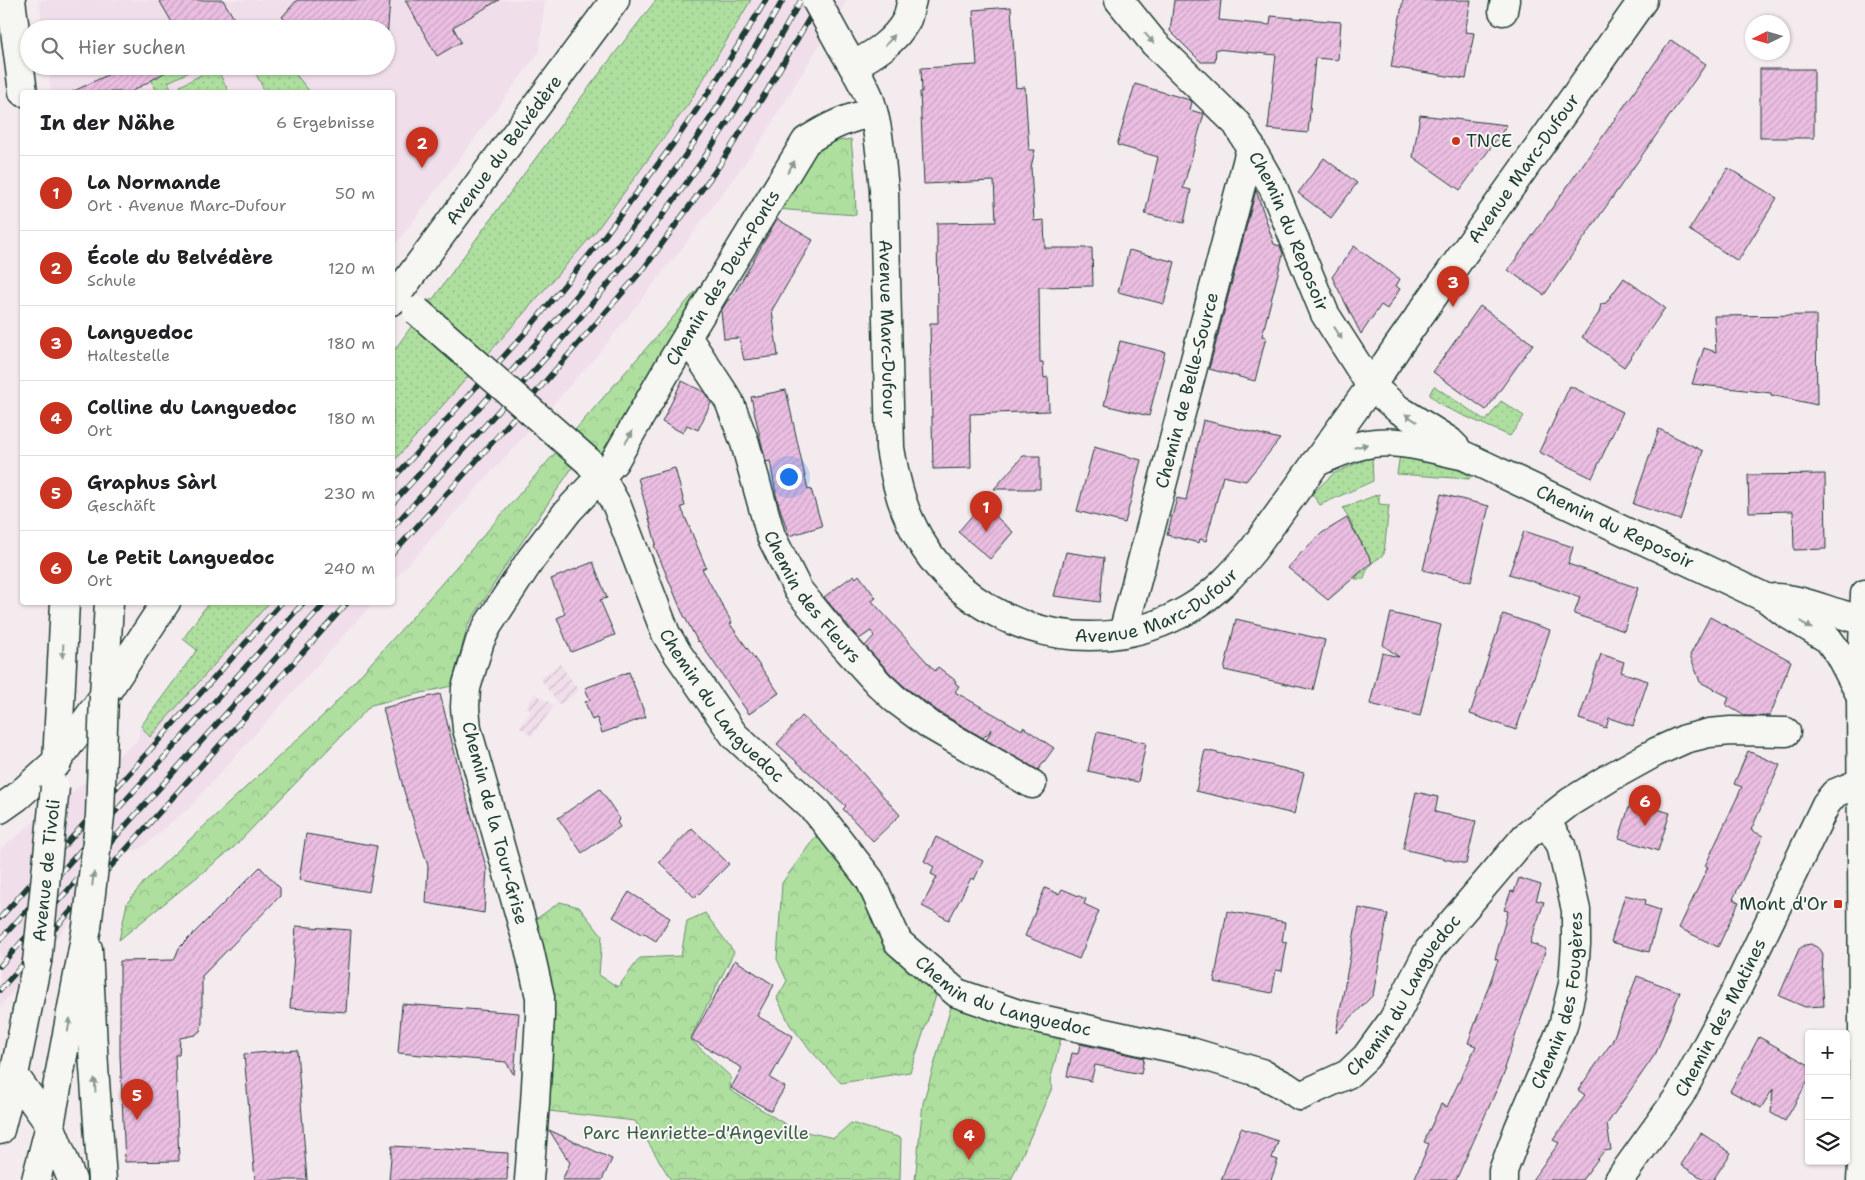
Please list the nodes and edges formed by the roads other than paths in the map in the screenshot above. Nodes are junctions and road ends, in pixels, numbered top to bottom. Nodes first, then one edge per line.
1 (11, 0) edge
2 (816, 0) edge
3 (912, 0) edge
4 (1119, 0) edge
5 (1643, 0) edge
6 (606, 5) edge
7 (853, 66) junction
8 (20, 69) edge
9 (21, 75) edge
10 (23, 90) edge
11 (873, 113) junction
12 (1251, 147) junction
13 (403, 302) edge
14 (687, 337) junction
15 (1371, 386) junction
16 (1465, 456) junction
17 (1315, 463) junction
18 (594, 469) junction
19 (1865, 594) edge
20 (1766, 598) junction
21 (65, 605) edge
22 (109, 605) edge
23 (164, 605) edge
24 (1864, 620) edge
25 (1123, 633) junction
26 (104, 696) junction
27 (1862, 713) edge
28 (1786, 732) dead end
29 (56, 774) junction
30 (1862, 782) junction
31 (1032, 784) dead end
32 (0, 809) edge
33 (1545, 820) junction
34 (87, 927) junction
35 (14, 1075) junction
36 (50, 1125) junction
37 (0, 1130) edge
38 (36, 1180) edge
39 (72, 1180) edge
40 (102, 1180) edge
41 (528, 1180) edge
42 (1503, 1180) edge
43 (1619, 1180) edge
44 (1861, 1180) edge

1 - 8 street
2 - 7 street, Avenue Marc-Dufour, bridge
7 -> 3 street
4 -> 12 street, Chemin du Reposoir
5 - 15 street, Avenue Marc-Dufour
6 - 13 street, Avenue du Belvédère
7 - 11 street, Avenue Marc-Dufour
9 - 10 street
14 -> 11 street, Chemin des Deux-Ponts
11 - 25 street, Avenue Marc-Dufour
12 -> 15 street, Chemin du Reposoir
12 - 25 street, Chemin de Belle-Source
13 - 18 street, Chemin du Languedoc, bridge
18 -> 14 street, Chemin des Deux-Ponts
14 - 31 street, Chemin des Fleurs
16 -> 15 street, Chemin du Reposoir
15 - 17 street, Avenue Marc-Dufour
17 -> 16 street, Chemin du Reposoir
16 - 20 street, Chemin du Reposoir
17 - 25 street, Avenue Marc-Dufour
18 - 33 street, Chemin du Languedoc
18 - 41 street, Chemin de la Tour-Grise
19 - 24 street
20 - 24 street, Chemin du Reposoir
20 -> 27 street, Chemin du Reposoir
21 -> 29 street, Avenue de Tivoli
22 - 26 street
23 - 26 street
24 - 27 street
26 - 29 street
34 -> 26 street, bridge
27 - 30 street
28 - 33 street, Chemin du Languedoc
29 - 32 street
29 - 35 street, Avenue de Tivoli, bridge
30 - 43 street, Chemin des Matines
30 - 44 street
33 - 42 street, Chemin des Fougères
36 -> 34 street
40 -> 34 street
35 - 36 street
35 - 37 street, Avenue de Tivoli
36 - 38 street
36 - 39 street

